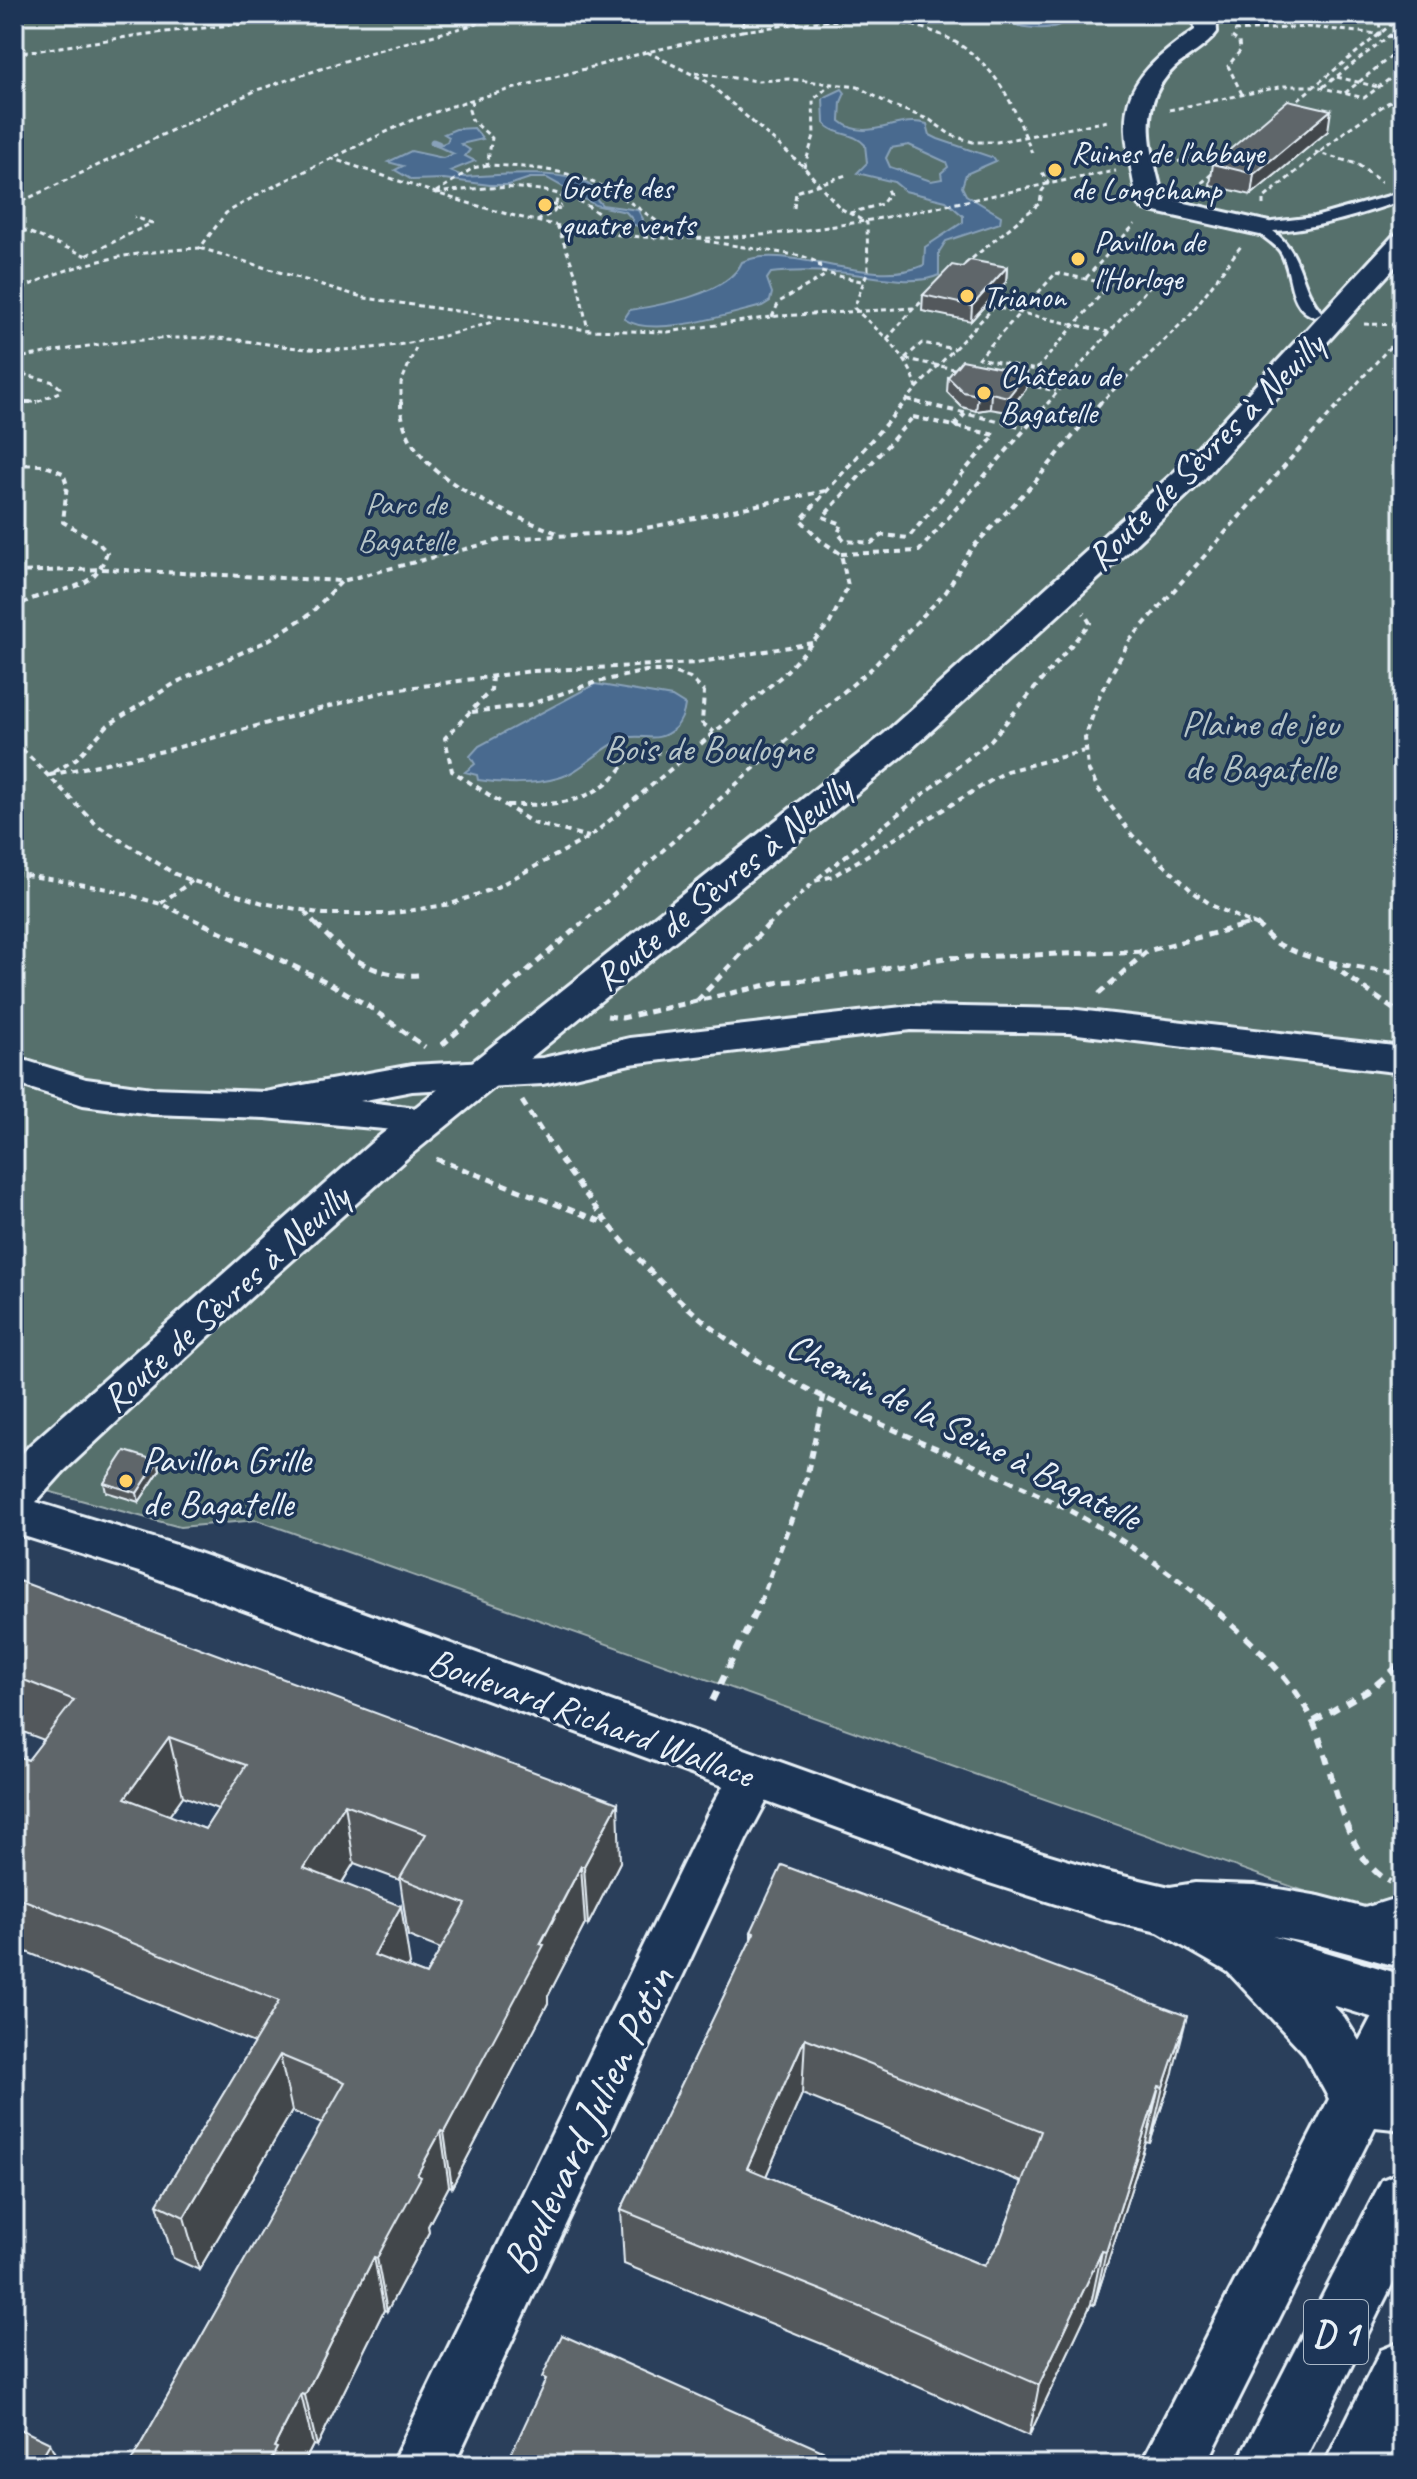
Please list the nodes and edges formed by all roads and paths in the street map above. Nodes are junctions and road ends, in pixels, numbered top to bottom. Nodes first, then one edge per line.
1 (335, 14) edge
2 (514, 14) edge
3 (745, 14) edge
4 (946, 14) edge
5 (1205, 14) edge
6 (1379, 14) edge
7 (1403, 15) edge
8 (918, 22) junction
9 (1403, 25) edge
10 (742, 31) junction
11 (1380, 34) junction
12 (1389, 36) junction
13 (1403, 39) edge
14 (971, 46) dead end
15 (1403, 47) edge
16 (977, 51) dead end
17 (647, 52) junction
18 (14, 54) edge
19 (1403, 69) edge
20 (690, 72) junction
21 (1336, 77) junction
22 (1359, 82) junction
23 (831, 84) junction
24 (1315, 86) junction
25 (1379, 87) junction
26 (1322, 88) junction
27 (1345, 93) junction
28 (1403, 93) edge
29 (1243, 96) junction
30 (474, 100) junction
31 (1291, 106) edge
32 (1137, 115) junction
33 (1027, 137) junction
34 (1315, 152) junction
35 (1032, 153) dead end
36 (330, 158) junction
37 (1226, 161) edge
38 (487, 165) junction
39 (804, 167) junction
40 (1144, 167) junction
41 (1041, 170) dead end
42 (1216, 170) edge
43 (846, 175) dead end
44 (818, 183) junction
45 (1048, 183) junction
46 (887, 189) dead end
47 (1397, 192) edge
48 (435, 193) junction
49 (562, 196) junction
50 (14, 205) edge
51 (1152, 205) junction
52 (562, 206) dead end
53 (552, 207) junction
54 (794, 208) dead end
55 (849, 214) junction
56 (1197, 215) junction
57 (134, 217) dead end
58 (537, 221) junction
59 (867, 223) junction
60 (557, 225) junction
61 (14, 226) edge
62 (1260, 227) junction
63 (597, 232) junction
64 (680, 239) junction
65 (1403, 242) edge
66 (200, 248) junction
67 (87, 255) junction
68 (91, 259) junction
69 (955, 272) edge
70 (826, 274) junction
71 (863, 279) junction
72 (1085, 279) junction
73 (1154, 281) dead end
74 (935, 290) edge
75 (14, 293) edge
76 (915, 308) junction
77 (858, 312) junction
78 (1021, 313) junction
79 (1315, 313) dead end
80 (772, 317) junction
81 (499, 319) junction
82 (1355, 322) dead end
83 (1075, 325) junction
84 (1403, 325) edge
85 (588, 330) junction
86 (1109, 332) junction
87 (1403, 332) edge
88 (887, 339) junction
89 (418, 344) junction
90 (955, 349) junction
91 (14, 359) edge
92 (904, 359) junction
93 (1008, 364) junction
94 (939, 366) junction
95 (14, 372) edge
96 (968, 372) edge
97 (1002, 372) edge
98 (1011, 381) edge
99 (917, 388) junction
100 (1057, 391) junction
101 (908, 400) junction
102 (14, 402) edge
103 (965, 414) junction
104 (14, 418) edge
105 (14, 426) edge
106 (954, 426) junction
107 (1024, 428) junction
108 (14, 464) edge
109 (826, 491) junction
110 (559, 534) junction
111 (851, 543) junction
112 (841, 554) junction
113 (102, 569) junction
114 (14, 572) edge
115 (342, 581) junction
116 (14, 610) edge
117 (1084, 612) dead end
118 (813, 643) junction
119 (633, 667) junction
120 (637, 673) junction
121 (492, 676) junction
122 (472, 712) junction
123 (714, 732) junction
124 (14, 741) edge
125 (1084, 751) junction
126 (690, 752) junction
127 (50, 775) junction
128 (506, 805) junction
129 (590, 837) junction
130 (14, 873) edge
131 (193, 881) junction
132 (815, 881) junction
133 (161, 904) junction
134 (304, 911) junction
135 (1254, 923) junction
136 (1147, 951) junction
137 (1329, 964) junction
138 (1403, 974) edge
139 (418, 975) dead end
140 (696, 1001) junction
141 (480, 1015) junction
142 (606, 1016) dead end
143 (1403, 1016) edge
144 (488, 1019) dead end
145 (1069, 1021) junction
146 (539, 1031) junction
147 (630, 1051) junction
148 (1403, 1060) edge
149 (14, 1070) edge
150 (482, 1076) junction
151 (265, 1105) junction
152 (431, 1139) junction
153 (605, 1222) junction
154 (824, 1395) junction
155 (14, 1494) edge
156 (14, 1514) edge
157 (1403, 1662) edge
158 (712, 1701) dead end
159 (1314, 1721) junction
160 (755, 1776) junction
161 (1372, 1872) dead end
162 (1170, 1911) junction
163 (1390, 1931) edge
164 (1248, 1954) junction
165 (1378, 1993) edge
166 (1403, 2013) edge
167 (1382, 2101) edge
168 (1403, 2200) edge
169 (1403, 2372) edge
170 (422, 2465) edge
171 (1172, 2465) edge
172 (1268, 2465) edge
173 (1356, 2465) edge

1 - 18 path
2 - 50 path
3 - 10 path
4 - 8 path
5 - 32 street
6 - 11 path
7 - 11 path
8 - 10 path
8 - 14 path
9 - 12 path
10 - 17 path
11 - 12 path
11 - 24 path
11 - 29 path
12 - 13 path
12 - 21 path
15 - 22 path
16 - 33 path
17 - 20 path
17 - 30 path
19 - 25 path
20 - 23 path
20 - 39 path
21 - 22 path
21 - 26 path
22 - 25 path
22 - 27 path
23 - 33 path
23 - 39 path
24 - 26 path
24 - 29 path
24 - 31 path
25 - 27 path
26 - 27 path
28 - 34 path
29 - 32 path
30 - 36 path
30 - 38 path
32 - 33 path
32 - 40 street
33 - 35 path
34 - 47 path
34 - 62 path
36 - 48 path
36 - 66 path
37 - 40 path
38 - 48 path
38 - 64 path
39 - 44 path
40 - 45 path
40 - 51 street
41 - 45 path
42 - 56 path
43 - 44 path
44 - 54 path
44 - 55 path
45 - 59 path
45 - 69 path
46 - 55 path
47 - 62 lane
48 - 49 path
48 - 58 path
49 - 53 path
49 - 63 path
51 - 56 street
51 - 72 path
52 - 53 path
53 - 58 path
55 - 59 path
56 - 62 street
57 - 67 path
58 - 60 path
59 - 64 path
59 - 71 path
60 - 63 path
60 - 85 path
61 - 67 path
62 - 79 lane
62 - 141 path
63 - 64 path
64 - 70 path
65 - 146 street, Route de Sèvres à Neuilly
66 - 68 path
66 - 81 path
67 - 68 path
68 - 75 path
70 - 71 path
70 - 80 path
71 - 77 path
72 - 78 path
72 - 83 path
73 - 86 path
74 - 76 path
76 - 77 path
76 - 88 path
77 - 80 path
77 - 88 path
78 - 83 path
78 - 90 path
78 - 93 path
80 - 85 path
81 - 85 path
81 - 89 path
82 - 84 path
83 - 86 path
83 - 93 path
86 - 100 path
87 - 125 path
88 - 92 path
89 - 91 path
89 - 110 path
90 - 92 path
90 - 94 path
92 - 94 path
92 - 99 path
93 - 97 path
94 - 96 path
94 - 99 path
95 - 102 path
98 - 100 path
99 - 101 path
100 - 107 path
101 - 103 path
101 - 109 path
103 - 106 path
103 - 107 path
104 - 105 path
106 - 111 path
106 - 111 path
107 - 112 path
108 - 113 path
109 - 110 path
109 - 112 path
110 - 115 path
111 - 112 path
112 - 118 path
113 - 114 path
113 - 115 path
113 - 116 path
115 - 127 path
117 - 132 path
118 - 119 path
118 - 123 path
119 - 120 path
119 - 121 path
120 - 122 path
120 - 123 path
121 - 122 path
121 - 127 path
122 - 128 path
123 - 126 path
124 - 127 path
125 - 132 path
125 - 135 path
126 - 128 path
126 - 129 path
127 - 131 path
128 - 129 path
129 - 134 path
130 - 133 path
131 - 133 path
131 - 134 path
132 - 140 path
133 - 141 path
134 - 139 path
135 - 136 path
135 - 137 path
136 - 140 path
136 - 145 path
137 - 138 path
137 - 143 path
140 - 142 path
141 - 144 path
145 - 147 street
145 - 148 street
146 - 147 street
146 - 150 street, Route de Sèvres à Neuilly
147 - 150 street
149 - 151 street
150 - 151 street
150 - 152 street, Route de Sèvres à Neuilly
150 - 153 path, Chemin de la Seine à Bagatelle
151 - 152 street
152 - 153 path
152 - 155 street, Route de Sèvres à Neuilly
153 - 154 path, Chemin de la Seine à Bagatelle
154 - 158 path
154 - 159 path, Chemin de la Seine à Bagatelle
156 - 160 street, Boulevard Richard Wallace
157 - 159 path
159 - 161 path, Chemin de la Seine à Bagatelle
160 - 162 street, Boulevard Richard Wallace
160 - 170 street, Boulevard Julien Potin
162 - 163 street, Boulevard Richard Wallace
162 - 164 street, Boulevard Richard Wallace
164 - 165 street, Boulevard Richard Wallace
164 - 167 street
166 - 167 street
167 - 171 street
168 - 172 street, D 1
169 - 173 street

